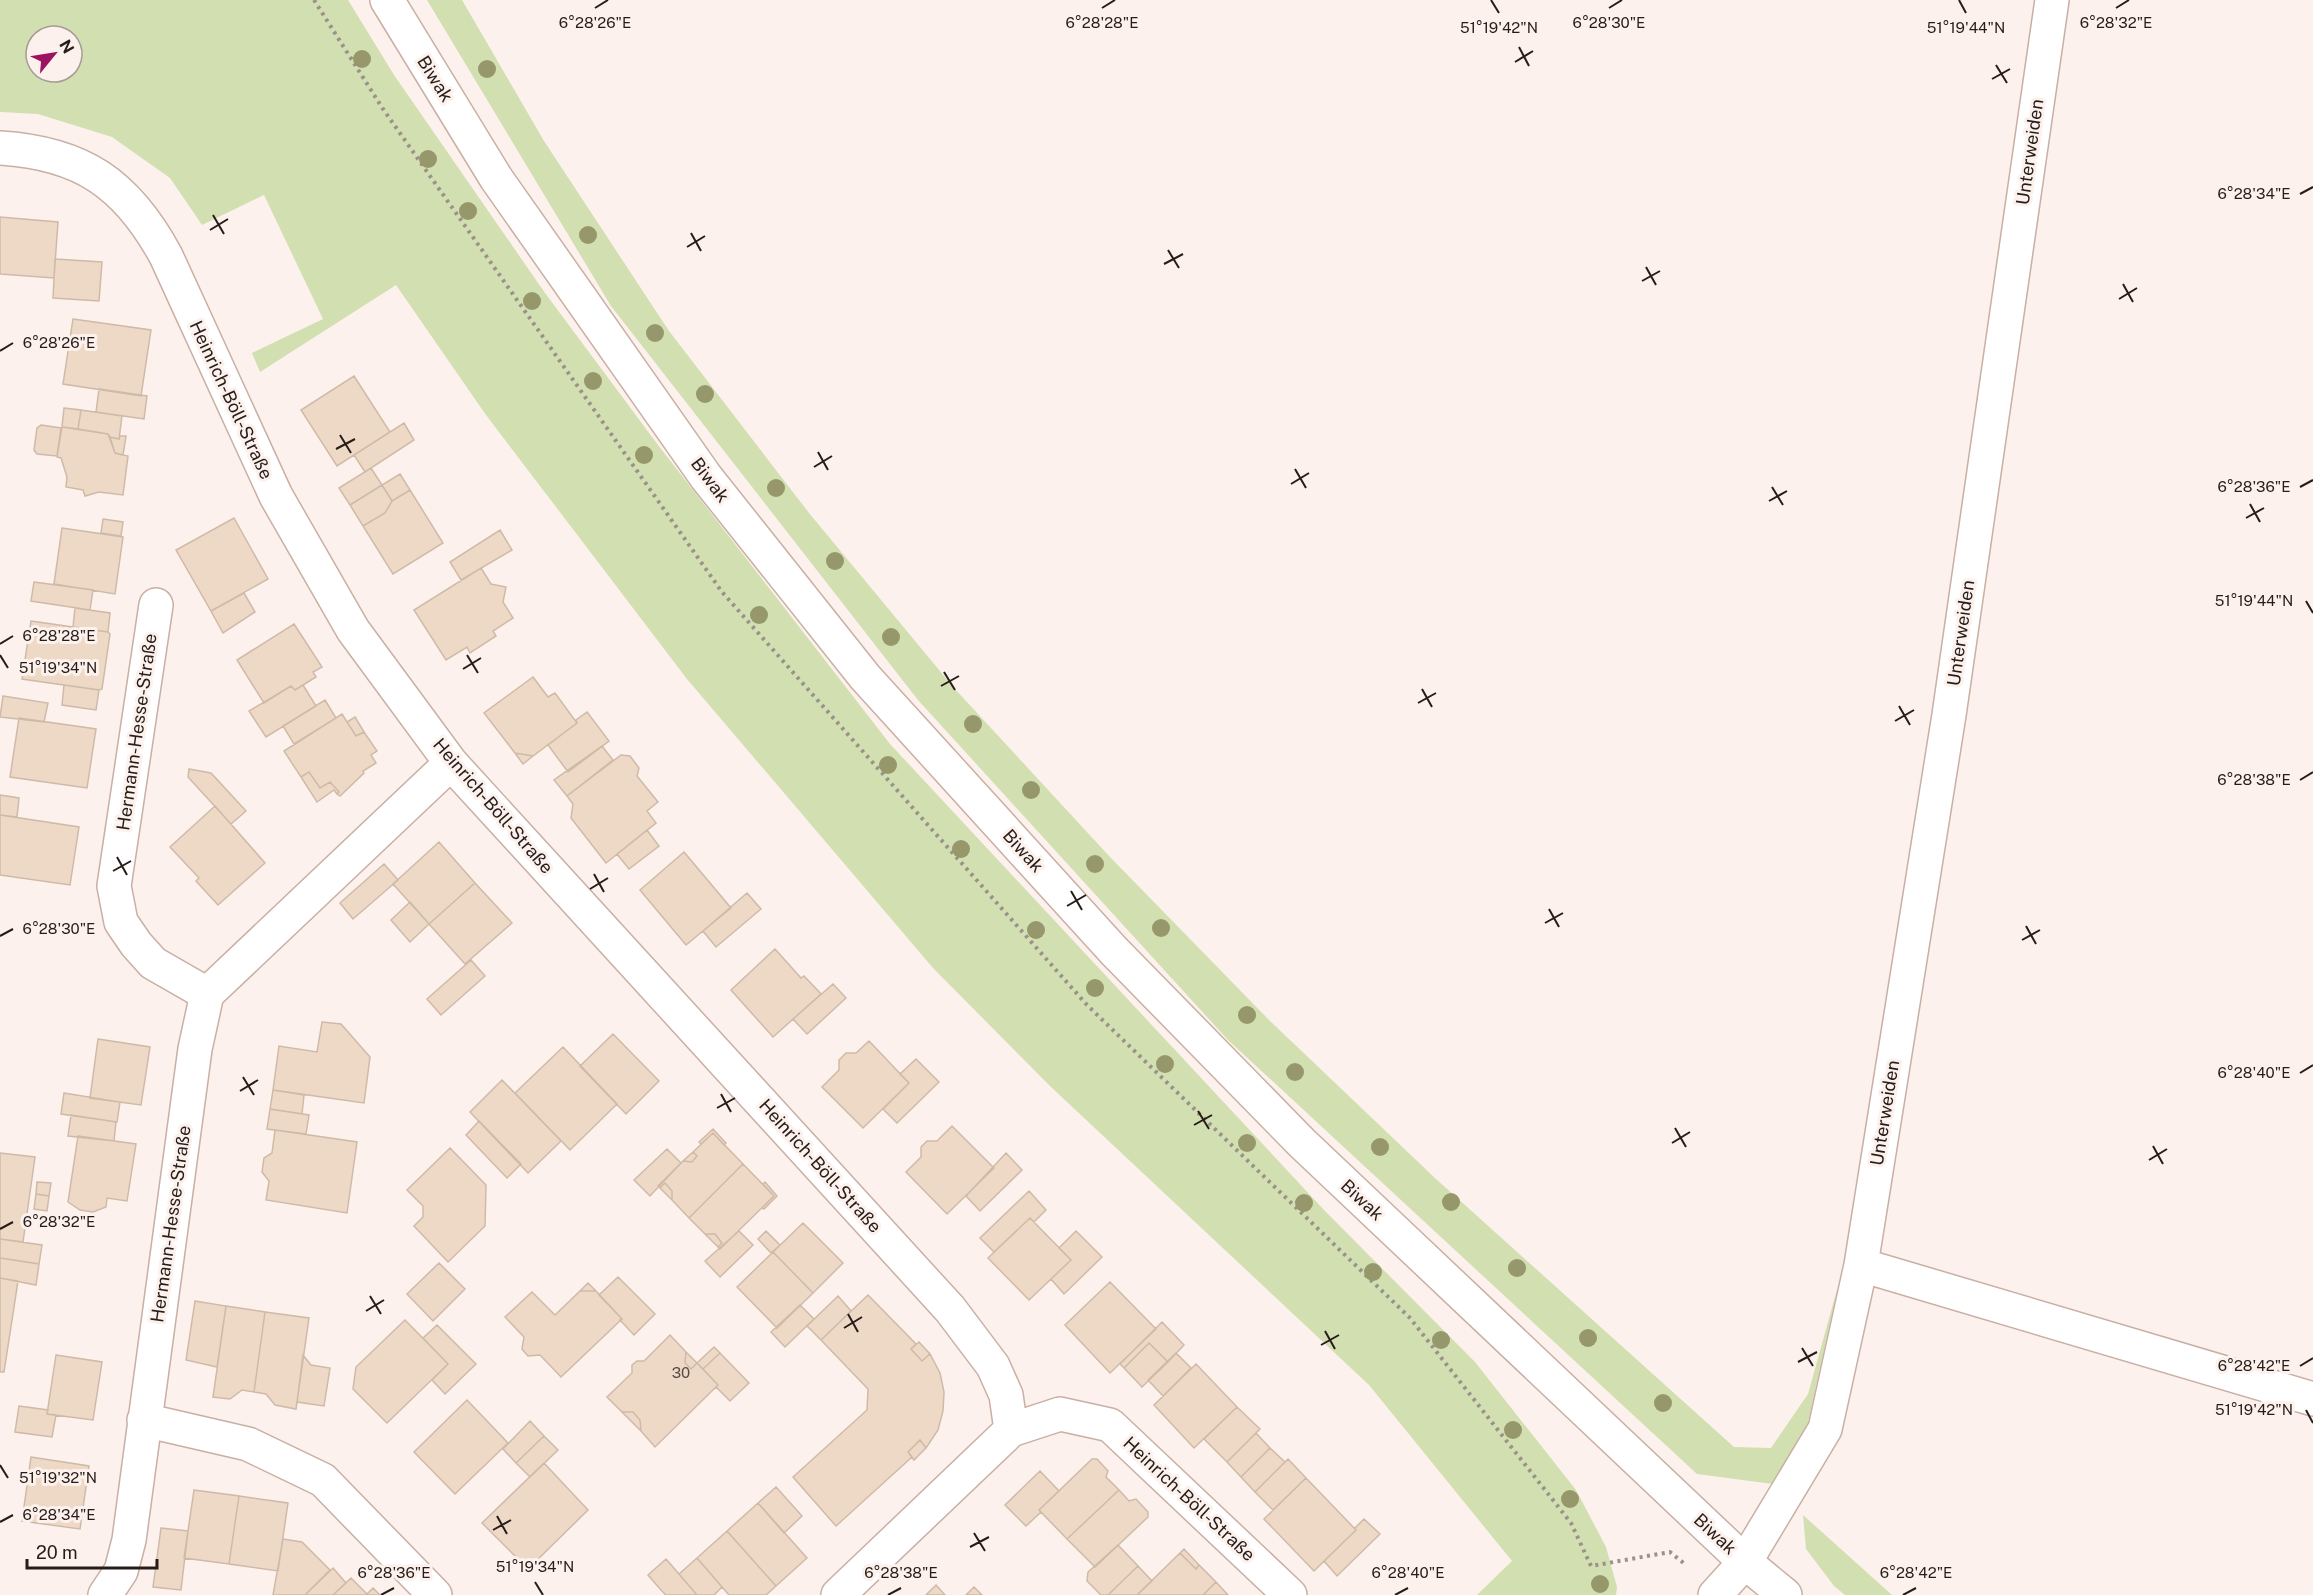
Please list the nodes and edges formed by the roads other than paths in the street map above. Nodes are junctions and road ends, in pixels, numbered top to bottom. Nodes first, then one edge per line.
1 (387, 0) edge
2 (2052, 0) edge
3 (0, 148) edge
4 (156, 605) dead end
5 (451, 764) junction
6 (207, 994) junction
7 (1861, 1264) junction
8 (2313, 1399) edge
9 (144, 1420) junction
10 (1011, 1430) junction
11 (1745, 1562) junction
12 (105, 1595) edge
13 (435, 1595) edge
14 (838, 1595) edge
15 (1290, 1595) edge
16 (1715, 1595) edge
17 (1785, 1595) edge

1 - 11 street, Biwak
2 - 7 street, Unterweiden
3 - 5 street, Heinrich-Böll-Straße
4 - 6 street, Hermann-Hesse-Straße
5 - 6 street
5 - 10 street, Heinrich-Böll-Straße
6 - 9 street, Hermann-Hesse-Straße
7 - 8 street
7 - 11 street, Unterweiden
9 - 12 street, Hermann-Hesse-Straße
9 - 13 street
10 - 14 street, Heinrich-Böll-Straße
10 - 15 street, Heinrich-Böll-Straße
11 - 16 street, Unterweiden
11 - 17 street, Biwak

